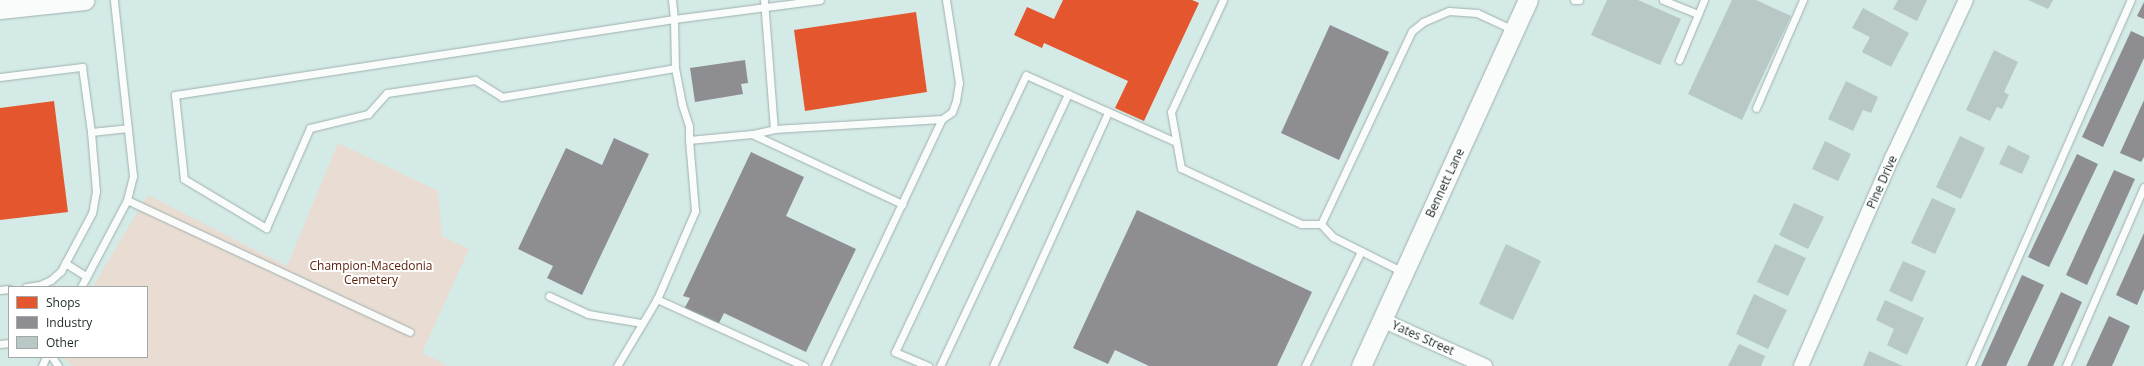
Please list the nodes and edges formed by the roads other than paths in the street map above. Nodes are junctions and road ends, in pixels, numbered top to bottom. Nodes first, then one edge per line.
1 (85, 0) edge
2 (114, 0) edge
3 (672, 0) edge
4 (820, 0) edge
5 (946, 0) edge
6 (1223, 0) edge
7 (1528, 0) edge
8 (1574, 0) edge
9 (1579, 0) edge
10 (1663, 0) edge
11 (1704, 0) edge
12 (1803, 0) edge
13 (1966, 0) edge
14 (2131, 0) edge
15 (764, 3) edge
16 (0, 9) edge
17 (1698, 14) junction
18 (674, 19) junction
19 (1514, 31) junction
20 (1679, 60) dead end
21 (675, 68) junction
22 (0, 77) edge
23 (1068, 94) junction
24 (1756, 108) dead end
25 (1108, 112) junction
26 (942, 119) junction
27 (128, 128) junction
28 (774, 129) junction
29 (90, 132) junction
30 (752, 134) junction
31 (689, 140) junction
32 (1176, 142) junction
33 (2144, 188) edge
34 (127, 200) junction
35 (902, 204) junction
36 (1322, 224) junction
37 (1361, 251) junction
38 (65, 263) junction
39 (1404, 272) junction
40 (86, 276) junction
41 (33, 286) edge
42 (81, 286) edge
43 (549, 296) dead end
44 (657, 299) junction
45 (1382, 320) junction
46 (642, 323) junction
47 (410, 332) dead end
48 (617, 366) edge
49 (804, 366) edge
50 (825, 366) edge
51 (928, 366) edge
52 (940, 366) edge
53 (993, 366) edge
54 (1305, 366) edge
55 (1361, 366) edge
56 (1485, 366) edge
57 (1801, 366) edge
58 (1970, 366) edge
59 (2066, 366) edge

1 - 16 street
2 - 27 lane
3 - 18 lane
4 - 15 lane
5 - 26 lane
6 - 32 lane
7 - 19 street, Bennett Lane
8 - 9 lane
10 - 17 lane
11 - 17 lane
12 - 24 lane
13 - 57 street, Pine Drive
14 - 58 lane
15 - 18 lane
15 - 28 lane
17 - 20 lane
18 - 21 lane
18 - 21 lane
19 - 36 lane
19 - 39 street, Bennett Lane
21 - 31 lane
22 - 29 lane
23 - 25 lane
23 - 51 lane
23 - 52 lane
25 - 32 lane
25 - 53 lane
26 - 28 lane
26 - 35 lane
27 - 29 lane
27 - 34 lane
28 - 30 lane
29 - 38 lane
30 - 31 lane
30 - 35 lane
31 - 44 lane
32 - 36 lane
33 - 59 lane
34 - 40 lane
34 - 47 lane
35 - 50 lane
36 - 37 lane
37 - 39 lane
37 - 54 lane
38 - 40 lane
38 - 41 lane
39 - 45 street, Bennett Lane
40 - 42 lane
43 - 46 lane
44 - 46 lane
44 - 49 lane
45 - 55 street, Bennett Lane
45 - 56 street, Yates Street
46 - 48 lane

